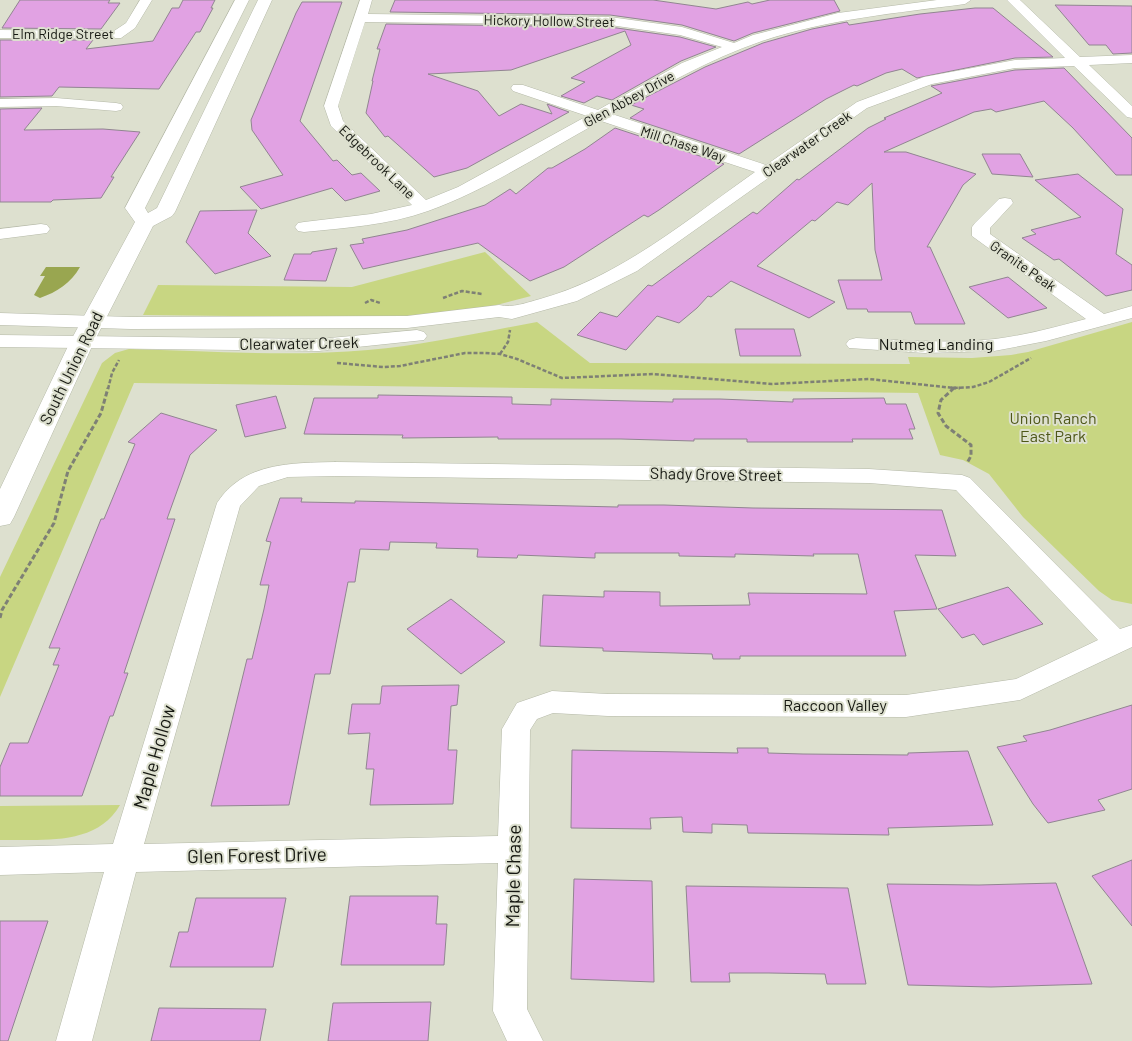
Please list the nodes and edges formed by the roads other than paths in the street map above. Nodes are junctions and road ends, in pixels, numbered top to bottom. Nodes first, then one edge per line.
1 (146, 0) edge
2 (242, 0) edge
3 (265, 0) edge
4 (366, 0) edge
5 (858, 0) edge
6 (965, 0) edge
7 (1013, 0) edge
8 (867, 12) junction
9 (361, 18) junction
10 (0, 34) edge
11 (735, 47) junction
12 (1132, 59) edge
13 (1075, 60) junction
14 (518, 88) dead end
15 (0, 103) edge
16 (116, 107) dead end
17 (1132, 114) edge
18 (600, 116) junction
19 (767, 171) junction
20 (1005, 203) dead end
21 (424, 207) junction
22 (145, 222) junction
23 (304, 227) dead end
24 (41, 229) dead end
25 (0, 234) edge
26 (1132, 312) edge
27 (0, 319) edge
28 (1100, 320) junction
29 (88, 332) junction
30 (0, 341) edge
31 (856, 344) dead end
32 (251, 481) joint
33 (0, 516) edge
34 (1124, 638) edge
35 (527, 712) joint
36 (514, 849) junction
37 (124, 858) junction
38 (0, 861) edge
39 (74, 1041) edge
40 (525, 1041) edge

1 - 10 street, Elm Ridge Street
2 - 22 street
3 - 22 street
4 - 9 street, Edgebrook Lane
5 - 8 street
6 - 8 street, Glen Abbey Drive
7 - 13 street
8 - 11 street, Glen Abbey Drive
9 - 11 street, Hickory Hollow Street
9 - 21 street, Edgebrook Lane
11 - 18 street, Glen Abbey Drive
12 - 13 street, Clearwater Creek
13 - 17 street
13 - 19 street, Clearwater Creek
14 - 18 street, Mill Chase Way
15 - 16 street
18 - 19 street, Mill Chase Way
18 - 21 street, Glen Abbey Drive
19 - 29 street, Clearwater Creek
20 - 28 street, Granite Peak
21 - 23 street, Glen Abbey Drive
22 - 29 street, South Union Road
24 - 25 street
26 - 28 street, Nutmeg Landing
27 - 29 street
28 - 31 street, Nutmeg Landing
29 - 30 street
29 - 33 street, South Union Road
32 - 34 street, Shady Grove Street
32 - 37 street, Maple Hollow
34 - 35 street, Raccoon Valley
35 - 36 street, Maple Chase
36 - 37 street, Glen Forest Drive
36 - 40 street, Maple Chase
37 - 38 street, Glen Forest Drive
37 - 39 street, Maple Hollow

